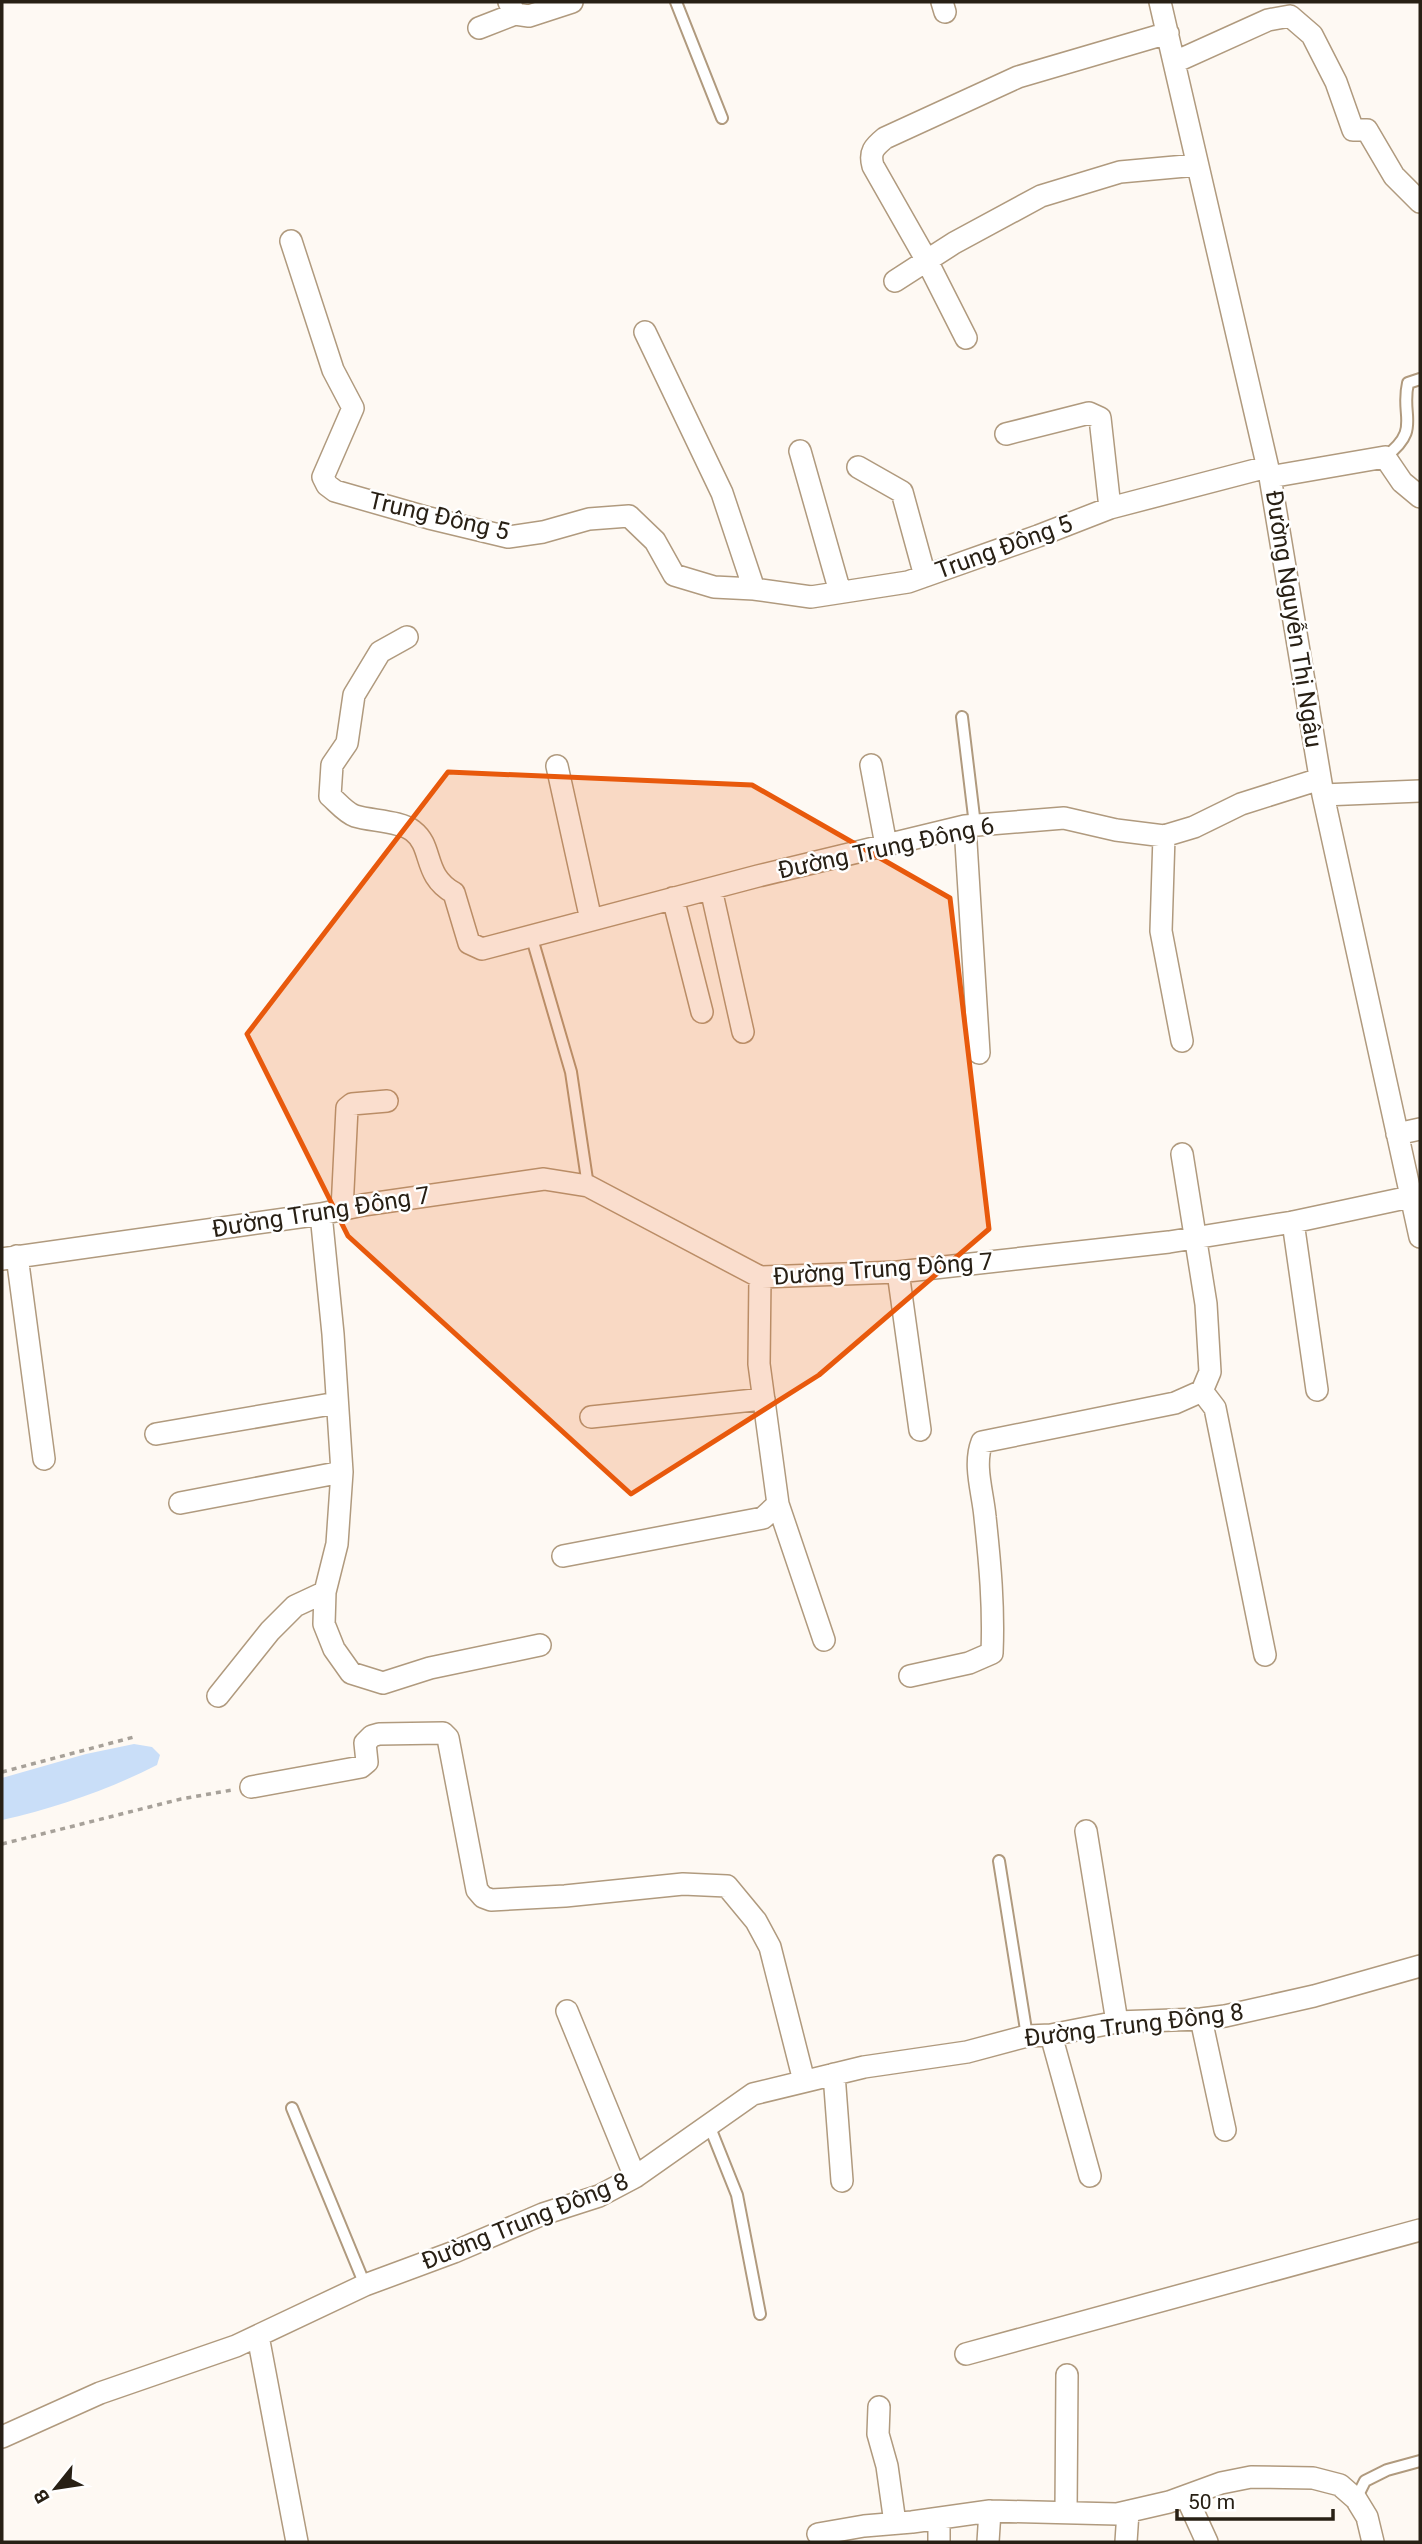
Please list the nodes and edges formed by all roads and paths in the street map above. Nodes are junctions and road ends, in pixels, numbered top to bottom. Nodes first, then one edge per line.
1 (572, 2) edge
2 (676, 2) edge
3 (1160, 2) edge
4 (1295, 2) edge
5 (512, 8) edge
6 (1268, 20) junction
7 (480, 29) dead end
8 (1168, 33) junction
9 (1175, 62) junction
10 (722, 118) dead end
11 (1197, 165) junction
12 (1420, 202) edge
13 (291, 241) dead end
14 (927, 261) junction
15 (895, 281) dead end
16 (645, 331) dead end
17 (966, 338) dead end
18 (1420, 379) edge
19 (1006, 434) dead end
20 (800, 451) dead end
21 (1385, 457) junction
22 (858, 467) dead end
23 (1269, 472) junction
24 (1420, 497) edge
25 (1110, 508) junction
26 (925, 576) junction
27 (754, 589) junction
28 (840, 592) junction
29 (407, 637) dead end
30 (962, 717) dead end
31 (871, 765) dead end
32 (557, 766) dead end
33 (1321, 787) junction
34 (1420, 791) edge
35 (970, 826) junction
36 (1164, 836) junction
37 (886, 845) junction
38 (711, 889) junction
39 (673, 898) junction
40 (592, 920) junction
41 (531, 935) junction
42 (702, 1012) dead end
43 (743, 1032) dead end
44 (1182, 1041) dead end
45 (979, 1053) dead end
46 (387, 1101) dead end
47 (1420, 1129) edge
48 (1397, 1134) junction
49 (1182, 1154) dead end
50 (588, 1186) junction
51 (1410, 1197) junction
52 (342, 1209) junction
53 (321, 1214) junction
54 (1293, 1222) junction
55 (1420, 1237) edge
56 (1194, 1238) junction
57 (10, 1257) edge
58 (898, 1272) junction
59 (760, 1277) junction
60 (1317, 1390) dead end
61 (1202, 1391) junction
62 (764, 1399) junction
63 (337, 1403) junction
64 (591, 1417) dead end
65 (920, 1430) dead end
66 (156, 1434) dead end
67 (44, 1459) dead end
68 (342, 1472) junction
69 (180, 1503) dead end
70 (778, 1504) junction
71 (563, 1556) dead end
72 (326, 1592) junction
73 (824, 1640) dead end
74 (540, 1645) dead end
75 (1265, 1656) dead end
76 (910, 1676) dead end
77 (218, 1696) dead end
78 (134, 1737) dead end
79 (2, 1772) edge
80 (251, 1787) joint
81 (1086, 1831) dead end
82 (2, 1844) edge
83 (999, 1861) dead end
84 (1420, 1966) edge
85 (567, 2011) dead end
86 (1201, 2019) junction
87 (1117, 2022) junction
88 (1051, 2035) junction
89 (1027, 2036) junction
90 (834, 2074) junction
91 (804, 2081) junction
92 (292, 2108) dead end
93 (709, 2125) junction
94 (1225, 2130) dead end
95 (1090, 2176) dead end
96 (635, 2177) junction
97 (842, 2181) dead end
98 (1420, 2230) edge
99 (365, 2285) junction
100 (760, 2314) dead end
101 (258, 2336) junction
102 (966, 2354) dead end
103 (1067, 2375) dead end
104 (879, 2407) dead end
105 (2, 2437) edge
106 (1420, 2461) edge
107 (1186, 2496) junction
108 (1356, 2499) junction
109 (990, 2511) junction
110 (1066, 2512) junction
111 (1128, 2512) junction
112 (939, 2519) junction
113 (895, 2524) junction
114 (818, 2534) dead end
115 (297, 2542) edge
116 (939, 2542) edge
117 (988, 2542) edge
118 (1126, 2542) edge
119 (1208, 2542) edge
120 (1373, 2542) edge

1 - 5 street
2 - 10 lane
3 - 8 street, Đường Nguyễn Thị Ngâu
4 - 6 street
5 - 7 street
6 - 9 street
6 - 12 street
8 - 9 street, Đường Nguyễn Thị Ngâu
8 - 14 street
9 - 11 street, Đường Nguyễn Thị Ngâu
11 - 14 street
11 - 23 street, Đường Nguyễn Thị Ngâu
13 - 27 street, Trung Đông 5
14 - 15 street
14 - 17 street
16 - 27 street
18 - 21 lane
19 - 25 street
20 - 28 street
21 - 23 street, Trung Đông 5
21 - 24 street
22 - 26 street
23 - 25 street, Trung Đông 5
23 - 33 street, Đường Nguyễn Thị Ngâu
25 - 26 street, Trung Đông 5
26 - 28 street, Trung Đông 5
27 - 28 street, Trung Đông 5
29 - 41 street, Đường Trung Đông 6
30 - 35 lane
31 - 37 street
32 - 40 street
33 - 34 street, Đường Trung Đông 6
33 - 36 street, Đường Trung Đông 6
33 - 48 street, Đường Nguyễn Thị Ngâu
35 - 36 street, Đường Trung Đông 6
35 - 37 street, Đường Trung Đông 6
35 - 45 street
36 - 44 street
37 - 38 street, Đường Trung Đông 6
38 - 39 street, Đường Trung Đông 6
38 - 43 street
39 - 40 street, Đường Trung Đông 6
39 - 42 street
40 - 41 street, Đường Trung Đông 6
41 - 50 lane
46 - 52 street
47 - 48 street
48 - 51 street, Đường Nguyễn Thị Ngâu
49 - 56 street
50 - 52 street, Đường Trung Đông 7
50 - 59 street, Đường Trung Đông 7
51 - 54 street, Đường Trung Đông 7
51 - 55 street, Đường Nguyễn Thị Ngâu
52 - 53 street, Đường Trung Đông 7
53 - 57 street, Đường Trung Đông 7
53 - 63 street
54 - 56 street, Đường Trung Đông 7
54 - 60 street
56 - 58 street, Đường Trung Đông 7
56 - 61 street
57 - 67 street
58 - 59 street, Đường Trung Đông 7
58 - 65 street
59 - 62 street
61 - 75 street
61 - 76 street
62 - 64 street
62 - 70 street
63 - 66 street
63 - 68 street
68 - 69 street
68 - 72 street
70 - 71 street
70 - 73 street
72 - 74 street
72 - 77 street
78 - 79 path
80 - 82 path
80 - 91 street
81 - 87 street
83 - 89 lane
84 - 86 street, Đường Trung Đông 8
85 - 96 street
86 - 87 street, Đường Trung Đông 8
86 - 94 street
87 - 88 street, Đường Trung Đông 8
88 - 89 street, Đường Trung Đông 8
88 - 95 street
89 - 90 street, Đường Trung Đông 8
90 - 91 street, Đường Trung Đông 8
90 - 97 street
91 - 93 street, Đường Trung Đông 8
92 - 99 lane
93 - 96 street, Đường Trung Đông 8
93 - 100 lane
96 - 99 street, Đường Trung Đông 8
98 - 102 street
99 - 101 street, Đường Trung Đông 8
101 - 105 street, Đường Trung Đông 8
101 - 115 street
103 - 110 street
104 - 113 street
106 - 108 lane
107 - 108 street
107 - 111 street
107 - 119 street
108 - 120 street
109 - 110 street
109 - 112 street
109 - 117 street
110 - 111 street
111 - 118 street
112 - 113 street
112 - 116 street
113 - 114 street

